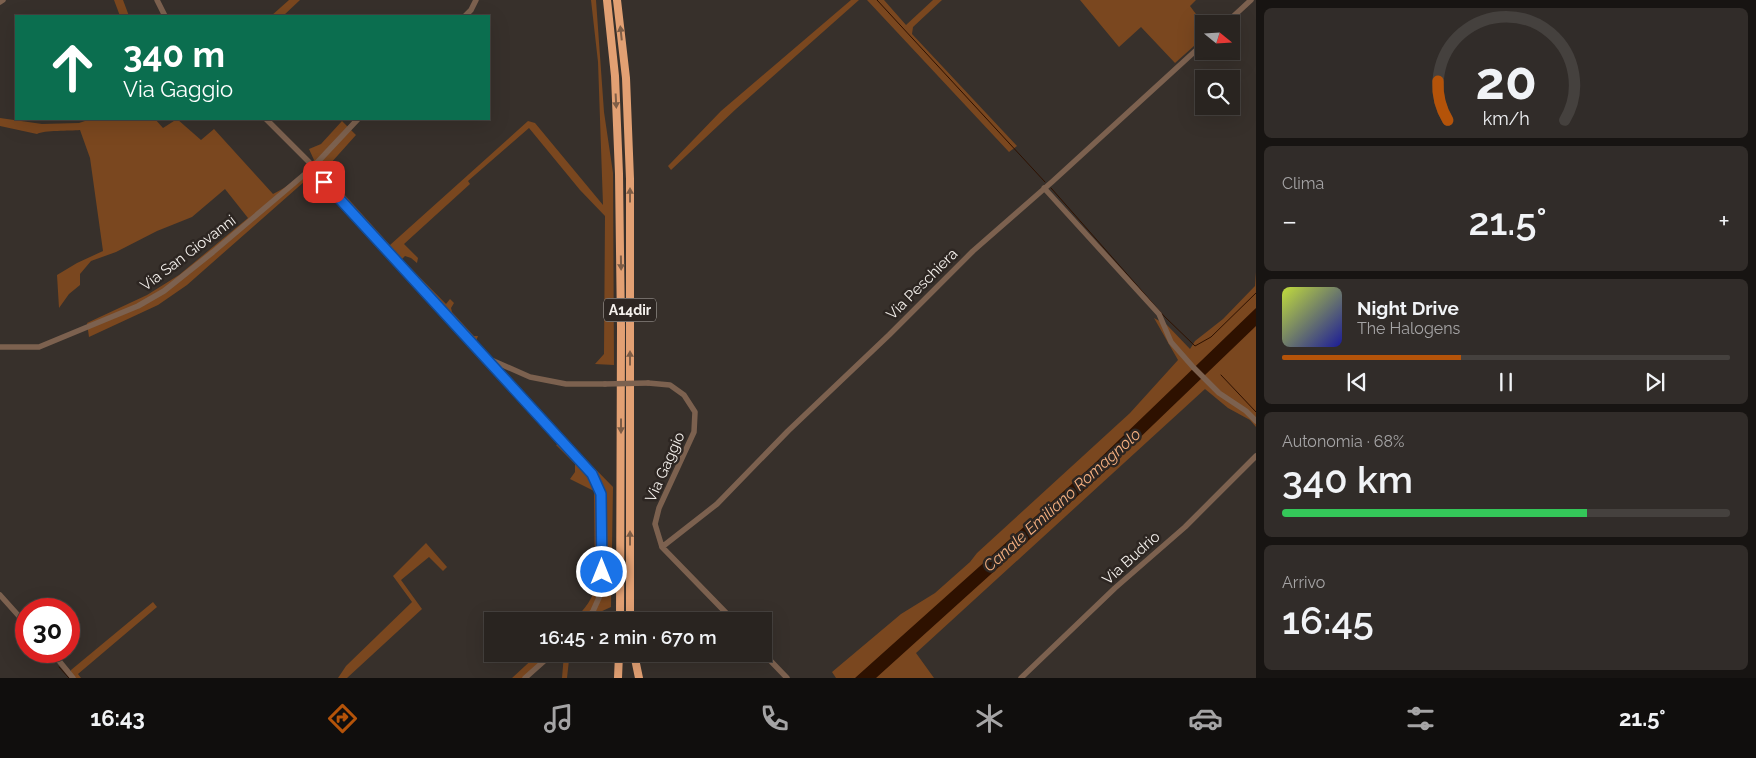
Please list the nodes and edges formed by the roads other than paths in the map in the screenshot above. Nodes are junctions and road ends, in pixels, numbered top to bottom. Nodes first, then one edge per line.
1 (4, 0) edge
2 (157, 0) edge
3 (476, 0) edge
4 (607, 0) edge
5 (617, 0) edge
6 (1251, 0) edge
7 (0, 2) edge
8 (164, 15) edge
9 (466, 15) edge
10 (1235, 15) edge
11 (1195, 51) edge
12 (267, 120) edge
13 (357, 120) edge
14 (312, 168) junction
15 (1044, 188) junction
16 (0, 347) edge
17 (484, 356) junction
18 (1256, 421) edge
19 (1256, 456) edge
20 (662, 547) junction
21 (0, 594) edge
22 (15, 611) edge
23 (592, 612) edge
24 (620, 612) edge
25 (630, 612) edge
26 (725, 612) edge
27 (543, 662) edge
28 (619, 662) edge
29 (636, 662) edge
30 (772, 662) edge
31 (61, 663) edge
32 (73, 678) edge
33 (525, 678) edge
34 (618, 678) edge
35 (639, 678) edge
36 (787, 678) edge
37 (1022, 678) edge

1 - 7 street
2 - 8 street
3 - 9 street
4 -> 24 highway, A14dir
25 -> 5 highway, A14dir
6 - 10 street
11 - 15 street, Via Peschiera
12 - 14 street
13 - 14 street, Via San Giovanni
14 - 16 street, Via San Giovanni
14 - 17 street
15 - 18 street
15 - 20 street, Via Peschiera
17 - 20 street, Via Gaggio, bridge
17 - 23 street
19 - 37 street, Via Budrio
20 - 26 street, Via Gaggio
21 - 22 street
27 - 33 street
28 - 34 highway
29 - 35 highway
30 - 36 street
31 - 32 street

